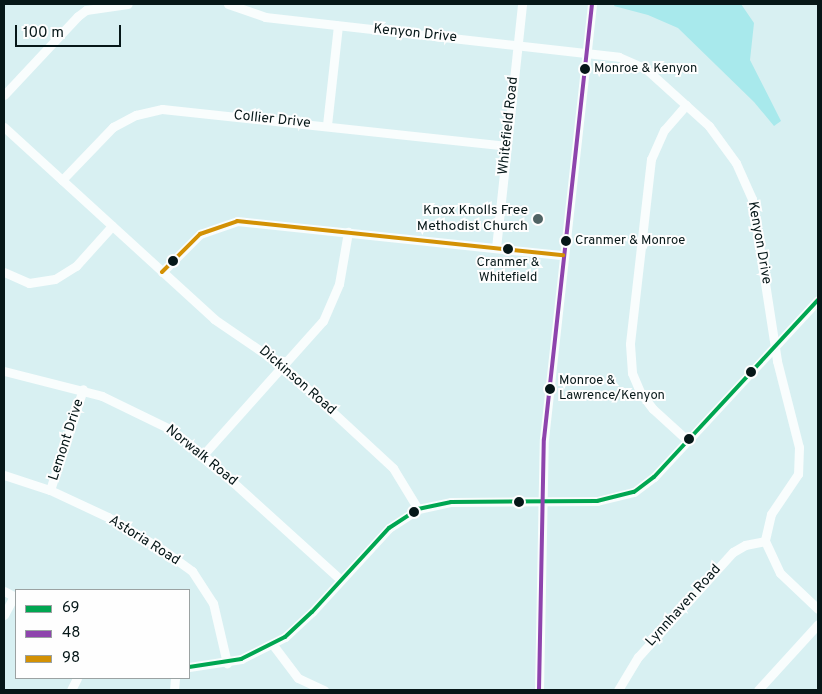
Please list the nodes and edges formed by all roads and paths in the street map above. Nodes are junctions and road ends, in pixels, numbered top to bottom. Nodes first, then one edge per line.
1 (128, 4) edge
2 (228, 4) edge
3 (522, 4) edge
4 (592, 4) edge
5 (338, 26) junction
6 (518, 45) junction
7 (587, 53) junction
8 (4, 94) edge
9 (686, 105) junction
10 (327, 126) junction
11 (4, 127) edge
12 (507, 146) junction
13 (62, 180) junction
14 (112, 226) junction
15 (348, 232) junction
16 (496, 248) junction
17 (563, 255) junction
18 (4, 272) edge
19 (162, 272) junction
20 (818, 300) edge
21 (775, 347) junction
22 (284, 366) junction
23 (4, 371) edge
24 (83, 389) junction
25 (688, 441) junction
26 (203, 454) junction
27 (4, 476) edge
28 (50, 490) junction
29 (541, 501) junction
30 (418, 509) junction
31 (765, 542) junction
32 (341, 580) junction
33 (4, 591) edge
34 (15, 596) edge
35 (818, 609) edge
36 (4, 615) edge
37 (818, 624) edge
38 (273, 645) junction
39 (226, 663) junction
40 (190, 667) edge
41 (324, 690) edge
42 (539, 690) edge
43 (618, 690) edge
44 (758, 690) edge

1 - 8 street
2 - 5 street, Kenyon Drive
3 - 6 street, Whitefield Road
4 - 7 street
5 - 6 street, Kenyon Drive
5 - 10 street
6 - 7 street, Kenyon Drive
6 - 12 street, Whitefield Road
7 - 9 street, Kenyon Drive
7 - 17 street
9 - 21 street, Kenyon Drive
9 - 25 street
10 - 12 street, Collier Drive
10 - 13 street, Collier Drive
11 - 13 street, Dickinson Road
12 - 16 street, Whitefield Road
13 - 14 street, Dickinson Road
14 - 18 street
14 - 19 street, Dickinson Road
15 - 16 street
15 - 19 street
15 - 22 street
16 - 17 street
17 - 29 street
19 - 22 street, Dickinson Road
20 - 21 street
21 - 25 street
21 - 31 street, Kenyon Drive
22 - 26 street
22 - 30 street, Dickinson Road
23 - 24 street, Norwalk Road
24 - 26 street, Norwalk Road
24 - 28 street, Lemont Drive
25 - 29 street
26 - 32 street, Norwalk Road
27 - 28 street, Astoria Road
28 - 39 street, Astoria Road
29 - 30 street
29 - 42 street
30 - 32 street
31 - 35 street
31 - 43 street, Lynnhaven Road
32 - 38 street
33 - 34 street
34 - 36 street
37 - 44 street
38 - 39 street
38 - 41 street
39 - 40 street

